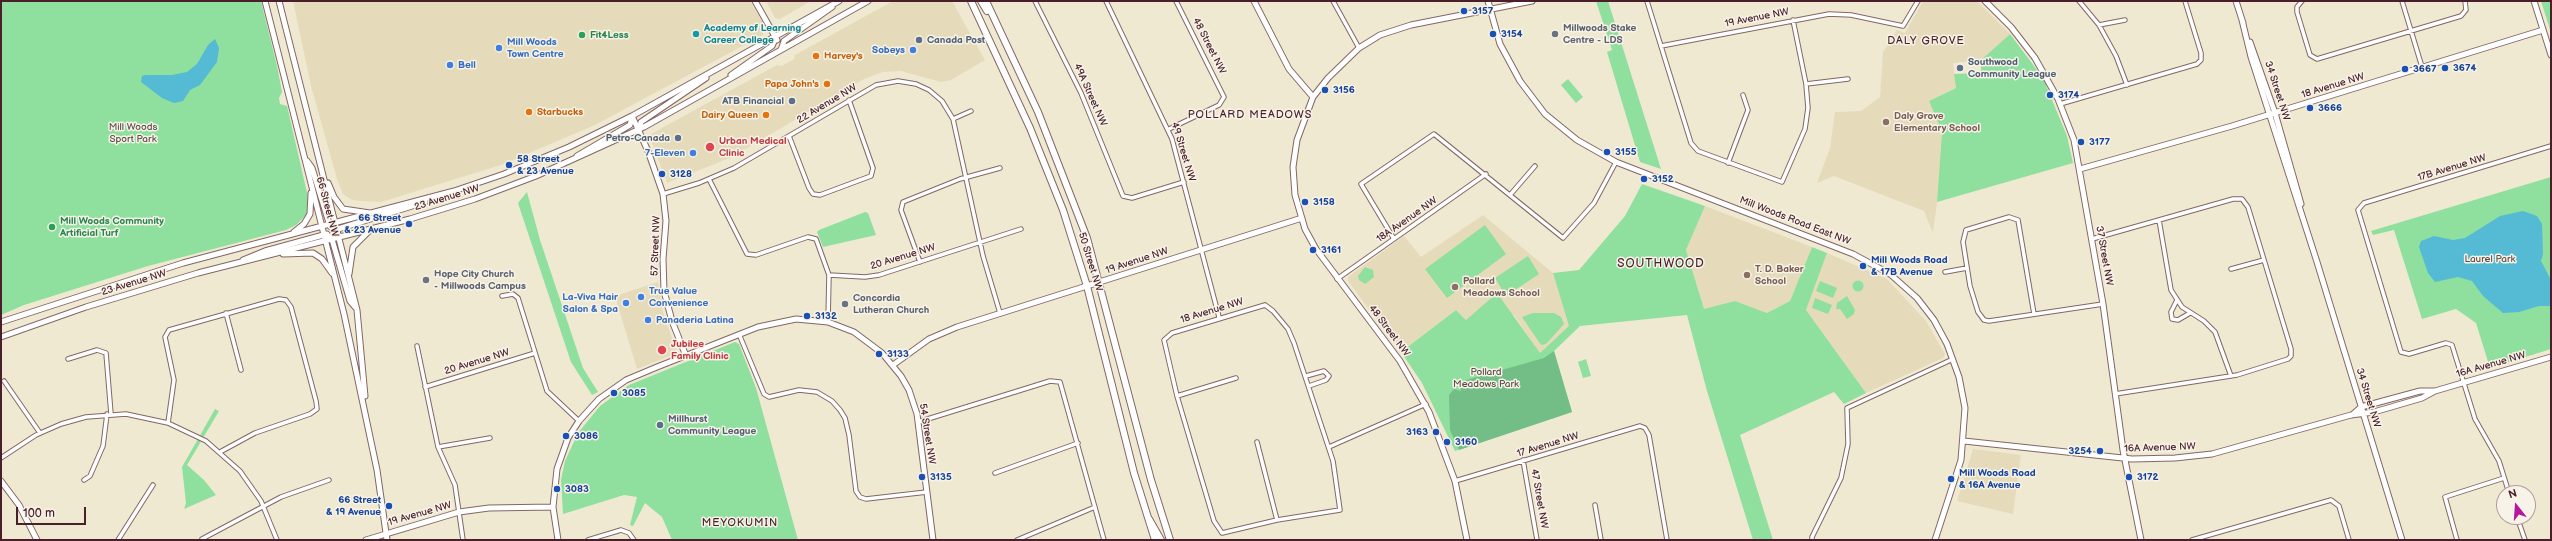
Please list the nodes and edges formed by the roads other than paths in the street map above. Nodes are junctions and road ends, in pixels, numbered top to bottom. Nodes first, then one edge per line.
1 (265, 1) edge
2 (280, 1) edge
3 (755, 1) edge
4 (839, 1) edge
5 (867, 1) edge
6 (971, 1) edge
7 (981, 1) edge
8 (986, 1) edge
9 (1035, 1) edge
10 (1106, 1) edge
11 (1176, 1) edge
12 (1254, 1) edge
13 (1333, 1) edge
14 (1488, 1) edge
15 (1532, 1) edge
16 (1647, 1) edge
17 (1918, 1) edge
18 (1985, 1) edge
19 (2079, 1) edge
20 (2186, 1) edge
21 (2236, 1) edge
22 (2302, 1) edge
23 (2402, 1) edge
24 (2465, 1) edge
25 (2534, 1) edge
26 (1490, 9) junction
27 (1793, 20) junction
28 (2125, 20) dead end
29 (2242, 20) junction
30 (998, 25) junction
31 (2100, 26) junction
32 (2543, 30) junction
33 (2411, 31) junction
34 (776, 36) junction
35 (1661, 46) junction
36 (1359, 48) junction
37 (781, 50) junction
38 (2551, 55) edge
39 (2422, 67) junction
40 (714, 71) junction
41 (1848, 79) dead end
42 (1806, 84) junction
43 (718, 85) junction
44 (2127, 85) junction
45 (1743, 95) dead end
46 (1313, 97) junction
47 (849, 100) junction
48 (2060, 104) junction
49 (971, 111) dead end
50 (2275, 113) junction
51 (2269, 114) junction
52 (632, 116) junction
53 (953, 119) junction
54 (639, 129) junction
55 (1169, 129) junction
56 (789, 136) junction
57 (2551, 146) edge
58 (305, 159) junction
59 (1616, 162) junction
60 (1728, 163) junction
61 (566, 164) junction
62 (1535, 166) dead end
63 (1000, 168) dead end
64 (2080, 168) junction
65 (323, 172) junction
66 (1486, 174) junction
67 (966, 178) junction
68 (709, 179) junction
69 (1184, 182) junction
70 (312, 186) junction
71 (454, 191) junction
72 (663, 194) junction
73 (1510, 195) junction
74 (373, 214) junction
75 (1302, 218) junction
76 (2159, 220) junction
77 (323, 227) junction
78 (372, 228) junction
79 (1021, 229) dead end
80 (331, 232) junction
81 (288, 235) junction
82 (340, 236) junction
83 (1394, 239) junction
84 (2092, 239) junction
85 (979, 242) junction
86 (1202, 250) junction
87 (272, 254) junction
88 (2264, 260) junction
89 (920, 262) junction
90 (2317, 262) junction
91 (237, 263) junction
92 (1967, 268) junction
93 (2231, 269) dead end
94 (1946, 272) dead end
95 (348, 275) junction
96 (829, 275) junction
97 (334, 277) junction
98 (1336, 279) junction
99 (1100, 282) junction
100 (1087, 286) junction
101 (502, 296) dead end
102 (2177, 300) junction
103 (2103, 304) junction
104 (357, 310) junction
105 (226, 313) junction
106 (1000, 313) junction
107 (2190, 313) junction
108 (2034, 314) junction
109 (1219, 317) junction
110 (1, 322) edge
111 (828, 322) junction
112 (739, 334) junction
113 (1, 337) edge
114 (417, 346) dead end
115 (535, 353) junction
116 (686, 356) junction
117 (2551, 357) edge
118 (68, 359) dead end
119 (1953, 359) junction
120 (893, 364) junction
121 (241, 370) dead end
122 (1306, 376) junction
123 (2232, 376) junction
124 (1236, 378) dead end
125 (4, 381) dead end
126 (2464, 382) junction
127 (1309, 386) junction
128 (425, 387) junction
129 (2435, 391) junction
130 (2115, 394) junction
131 (1177, 396) junction
132 (1426, 404) junction
133 (2361, 407) junction
134 (109, 414) junction
135 (2351, 415) junction
136 (2364, 415) junction
137 (367, 419) junction
138 (579, 421) junction
139 (918, 422) junction
140 (168, 423) junction
141 (40, 433) junction
142 (490, 438) dead end
143 (1964, 441) junction
144 (1257, 442) dead end
145 (1078, 443) junction
146 (438, 447) junction
147 (1329, 447) junction
148 (220, 452) junction
149 (1, 458) edge
150 (2125, 459) junction
151 (1523, 460) junction
152 (995, 473) dead end
153 (2504, 478) junction
154 (84, 480) dead end
155 (329, 480) dead end
156 (1, 481) edge
157 (1456, 481) junction
158 (153, 485) dead end
159 (2506, 485) edge
160 (927, 492) junction
161 (1595, 505) dead end
162 (264, 506) junction
163 (553, 507) junction
164 (1095, 507) junction
165 (459, 512) junction
166 (1147, 516) junction
167 (1277, 520) junction
168 (2520, 525) edge
169 (386, 533) junction
170 (2210, 535) junction
171 (202, 539) dead end
172 (37, 540) edge
173 (118, 540) edge
174 (277, 540) edge
175 (366, 540) edge
176 (387, 540) edge
177 (463, 540) edge
178 (558, 540) edge
179 (588, 540) edge
180 (634, 540) edge
181 (933, 540) edge
182 (1017, 540) edge
183 (1104, 540) edge
184 (1155, 540) edge
185 (1161, 540) edge
186 (1170, 540) edge
187 (1467, 540) edge
188 (1537, 540) edge
189 (1601, 540) edge
190 (1667, 540) edge
191 (1812, 540) edge
192 (1935, 540) edge
193 (2141, 540) edge
194 (2192, 540) edge
195 (2211, 540) edge
196 (2349, 540) edge
197 (2402, 540) edge
198 (2457, 540) edge
199 (2525, 540) edge

1 - 58 street, 66 Street NW
2 - 65 street, 66 Street NW
3 - 34 street
4 - 34 street, 23 Avenue NW
4 - 37 street
5 - 37 street, 23 Avenue NW
6 - 100 main road, 50 Street NW
7 - 30 main road
8 - 30 main road, 50 Street NW
9 - 69 street, 49A Street NW
10 - 55 street, 49 Street NW
11 - 55 street, 48 Street NW
12 - 46 street
13 - 36 street
14 - 26 street, Mill Woods Road East NW
15 - 26 street
16 - 35 street
17 - 27 street, 19 Avenue NW
18 - 48 street, 37 Street NW
19 - 31 street
20 - 44 street
21 - 29 street, 34 Street NW
22 - 33 street
23 - 33 street
24 - 33 street
25 - 32 street
26 - 36 street
26 - 59 street, Mill Woods Road East NW
27 - 35 street, 19 Avenue NW
27 - 42 street
28 - 31 street
29 - 50 street, 34 Street NW
29 - 51 street, 34 Street NW
30 - 99 main road, 50 Street NW
31 - 44 street
32 - 38 street
32 - 39 street, 18 Avenue NW
33 - 39 street
34 - 37 street
34 - 40 street, 23 Avenue NW
34 - 43 street
35 - 60 street
36 - 46 street
37 - 43 street, 23 Avenue NW
39 - 50 street, 18 Avenue NW
40 - 52 street, 23 Avenue NW
40 - 54 street
41 - 42 street
42 - 60 street
43 - 54 street, 23 Avenue NW
44 - 48 street
45 - 60 street
46 - 75 street, 48 Street NW
47 - 53 street, 22 Avenue NW
47 - 56 street, 22 Avenue NW
47 - 56 street
48 - 64 street, 37 Street NW
49 - 53 street
50 - 51 street, 18 Avenue NW
50 - 90 street, 34 Street NW
51 - 64 street, 18 Avenue NW
51 - 90 street, 34 Street NW
52 - 54 street, 57 Street NW
52 - 61 street
52 - 71 street, 23 Avenue NW
53 - 67 street
54 - 61 street, 23 Avenue NW
54 - 72 street, 57 Street NW
55 - 69 street, 49 Street NW
56 - 68 street, 22 Avenue NW
57 - 126 street, 17B Avenue NW
58 - 70 street, 66 Street NW
58 - 80 street
59 - 73 street
59 - 119 street, Mill Woods Road East NW
61 - 78 street, 23 Avenue NW
62 - 73 street
63 - 67 street
64 - 84 street, 37 Street NW
65 - 74 street
65 - 80 street, 66 Street NW
66 - 73 street
66 - 83 street, 18A Avenue NW
66 - 83 street
67 - 85 street
67 - 89 street
68 - 72 street, 22 Avenue NW
68 - 96 street
69 - 86 street, 49 Street NW
70 - 77 street, 66 Street NW
70 - 81 street
71 - 74 street, 23 Avenue NW
71 - 80 street
72 - 116 street, 57 Street NW
74 - 80 street, 23 Avenue NW
75 - 86 street, 19 Avenue NW
75 - 98 street, 48 Street NW
76 - 84 street
76 - 88 street
76 - 102 street
77 - 80 street, 66 Street NW
77 - 80 street, 23 Avenue NW
77 - 81 street, 23 Avenue NW
78 - 82 street, 23 Avenue NW
78 - 95 street
79 - 85 street, 20 Avenue NW
80 - 82 street, 66 Street NW
80 - 87 street, 23 Avenue NW
80 - 91 street
80 - 97 street, 66 Street NW
80 - 104 street
81 - 110 street, 23 Avenue NW
82 - 95 street, 66 Street NW
83 - 98 street, 18A Avenue NW
84 - 103 street, 37 Street NW
85 - 89 street, 20 Avenue NW
85 - 106 street
86 - 99 street, 19 Avenue NW
86 - 109 street, 49 Street NW
87 - 91 street, 23 Avenue NW
87 - 97 street
88 - 93 street
88 - 123 street
89 - 96 street, 20 Avenue NW
90 - 133 street, 34 Street NW
91 - 113 street, 23 Avenue NW
92 - 94 street
92 - 108 street
92 - 108 street
95 - 104 street, 66 Street NW
96 - 111 street
97 - 137 street, 66 Street NW
98 - 132 street, 48 Street NW
99 - 100 street, 19 Avenue NW
99 - 186 main road, 50 Street NW
100 - 106 street, 19 Avenue NW
100 - 166 main road, 50 Street NW
101 - 115 street
102 - 107 street
102 - 107 street
103 - 108 street
103 - 130 street, 37 Street NW
104 - 137 street, 66 Street NW
105 - 121 street
105 - 140 street
105 - 148 street
106 - 120 street, 19 Avenue NW
107 - 123 street
109 - 122 street, 18 Avenue NW
109 - 131 street, 18 Avenue NW
111 - 112 street, 54 Street NW
111 - 120 street, 54 Street NW
112 - 116 street, 54 Street NW
112 - 160 street
114 - 128 street
115 - 128 street, 20 Avenue NW
115 - 138 street
116 - 138 street, 54 Street NW
117 - 126 street, 16A Avenue NW
118 - 134 street
119 - 143 street, Mill Woods Road East NW
119 - 191 street
120 - 139 street, 54 Street NW
122 - 127 street
122 - 127 street
123 - 130 street
124 - 131 street
125 - 141 street
126 - 129 street, 16A Avenue NW
126 - 153 street
127 - 147 street
128 - 146 street
129 - 133 street, 16A Avenue NW
129 - 136 street, 16A Avenue NW
130 - 150 street, 37 Street NW
131 - 167 street
132 - 147 street
132 - 157 street, 48 Street NW
133 - 135 street, 16A Avenue NW
133 - 136 street, 34 Street NW
134 - 140 street
134 - 141 street
134 - 154 street
135 - 136 street, 16A Avenue NW
135 - 150 street, 16A Avenue NW
136 - 197 street, 34 Street NW
137 - 169 street, 66 Street NW
138 - 163 street, 54 Street NW
139 - 145 street
139 - 160 street, 54 Street NW
140 - 148 street
141 - 149 street
142 - 146 street
143 - 150 street, 16A Avenue NW
143 - 192 street, Mill Woods Road East NW
144 - 167 street
145 - 152 street
145 - 164 street
146 - 165 street
147 - 167 street
148 - 162 street
150 - 193 street, 37 Street NW
151 - 157 street, 17 Avenue NW
151 - 188 street, 47 Street NW
151 - 190 street, 17 Avenue NW
153 - 159 street
153 - 198 street
155 - 162 street
156 - 172 street
157 - 187 street, 48 Street NW
158 - 173 street
160 - 181 street, 54 Street NW
161 - 189 street
162 - 171 street
162 - 174 street
163 - 165 street, 19 Avenue NW
163 - 178 street, 54 Street NW
164 - 182 street
164 - 183 street
165 - 169 street, 19 Avenue NW
165 - 177 street
166 - 184 main road, 50 Street NW
166 - 185 main road
168 - 199 street
169 - 175 street, 19 Avenue NW
169 - 176 street, 66 Street NW
170 - 194 street
170 - 195 street
170 - 196 street
179 - 180 street

